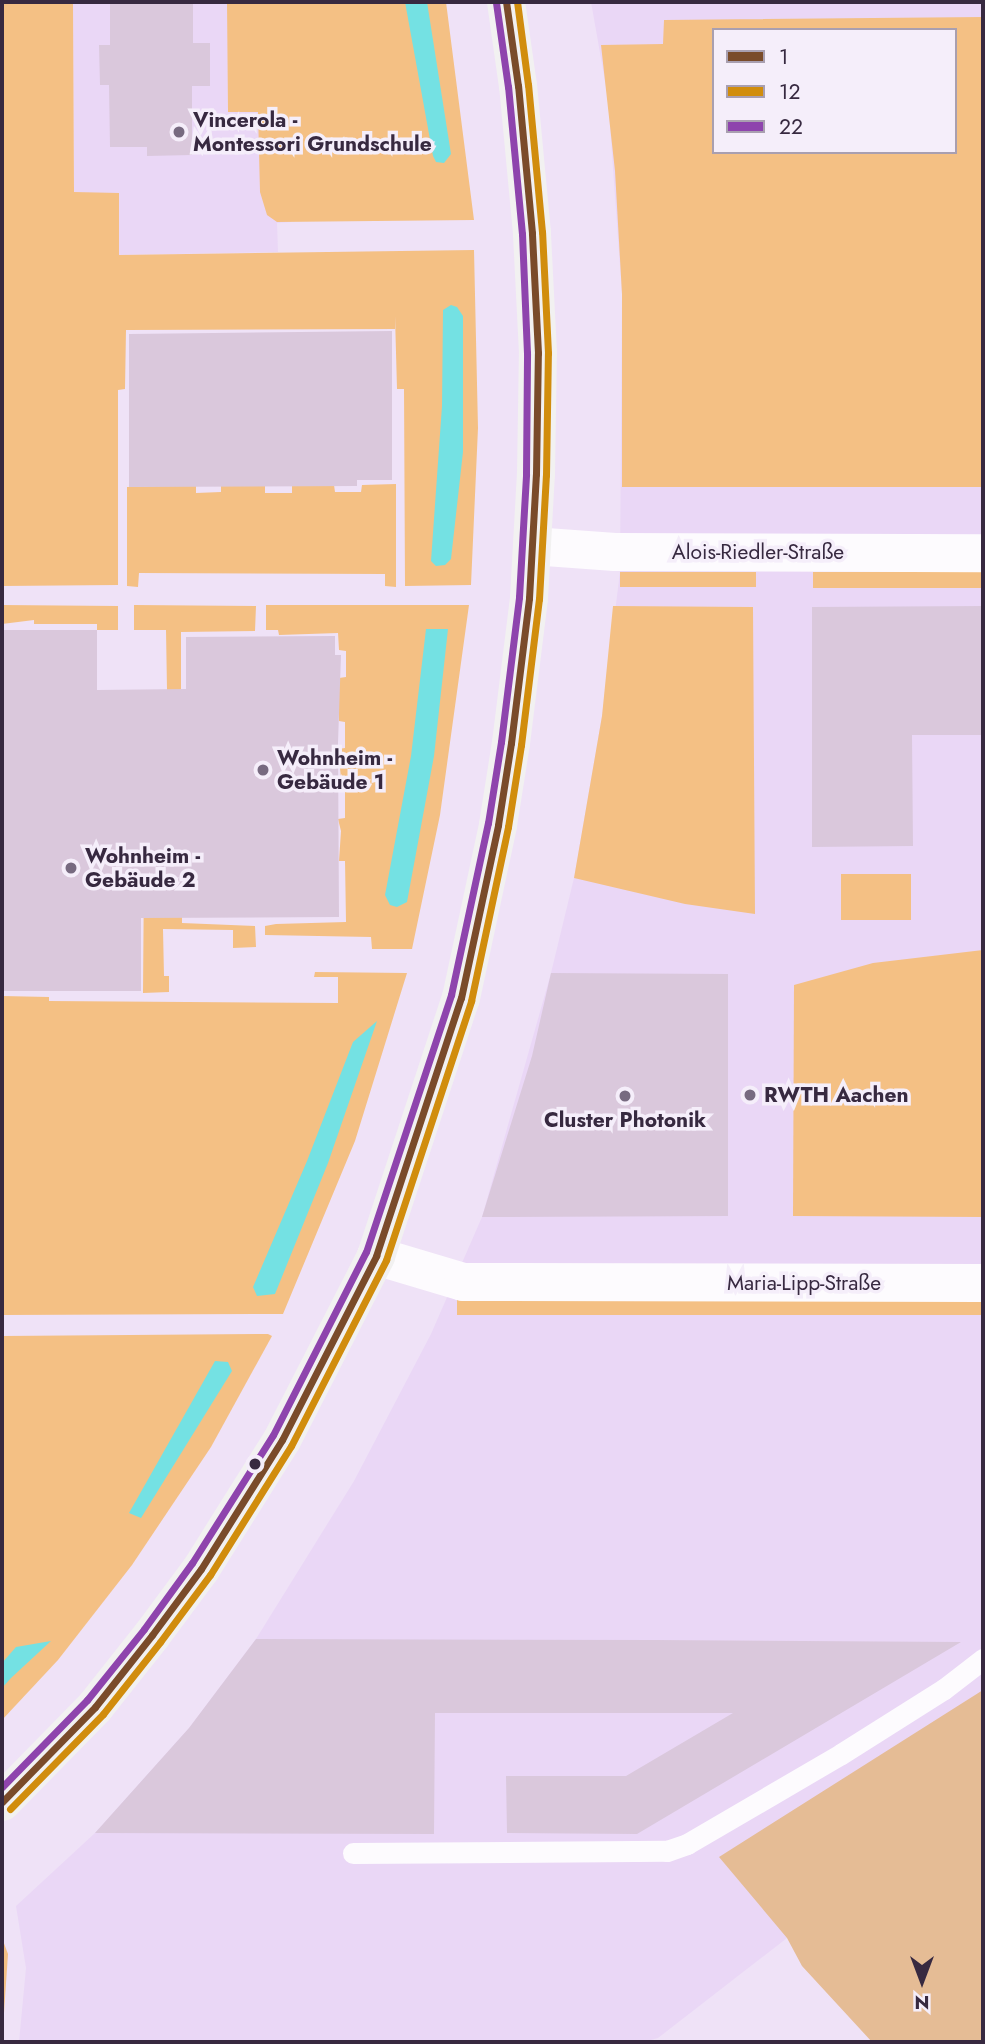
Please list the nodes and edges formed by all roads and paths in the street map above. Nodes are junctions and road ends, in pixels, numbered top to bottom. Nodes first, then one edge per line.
1 (506, 2) edge
2 (533, 546) junction
3 (983, 553) edge
4 (376, 1256) junction
5 (983, 1283) edge
6 (983, 1658) edge
7 (2, 1802) edge
8 (353, 1853) dead end

1 - 2 street
2 - 3 street, Alois-Riedler-Straße
2 - 4 street
4 - 5 street, Maria-Lipp-Straße
4 - 7 street
6 - 8 lane

